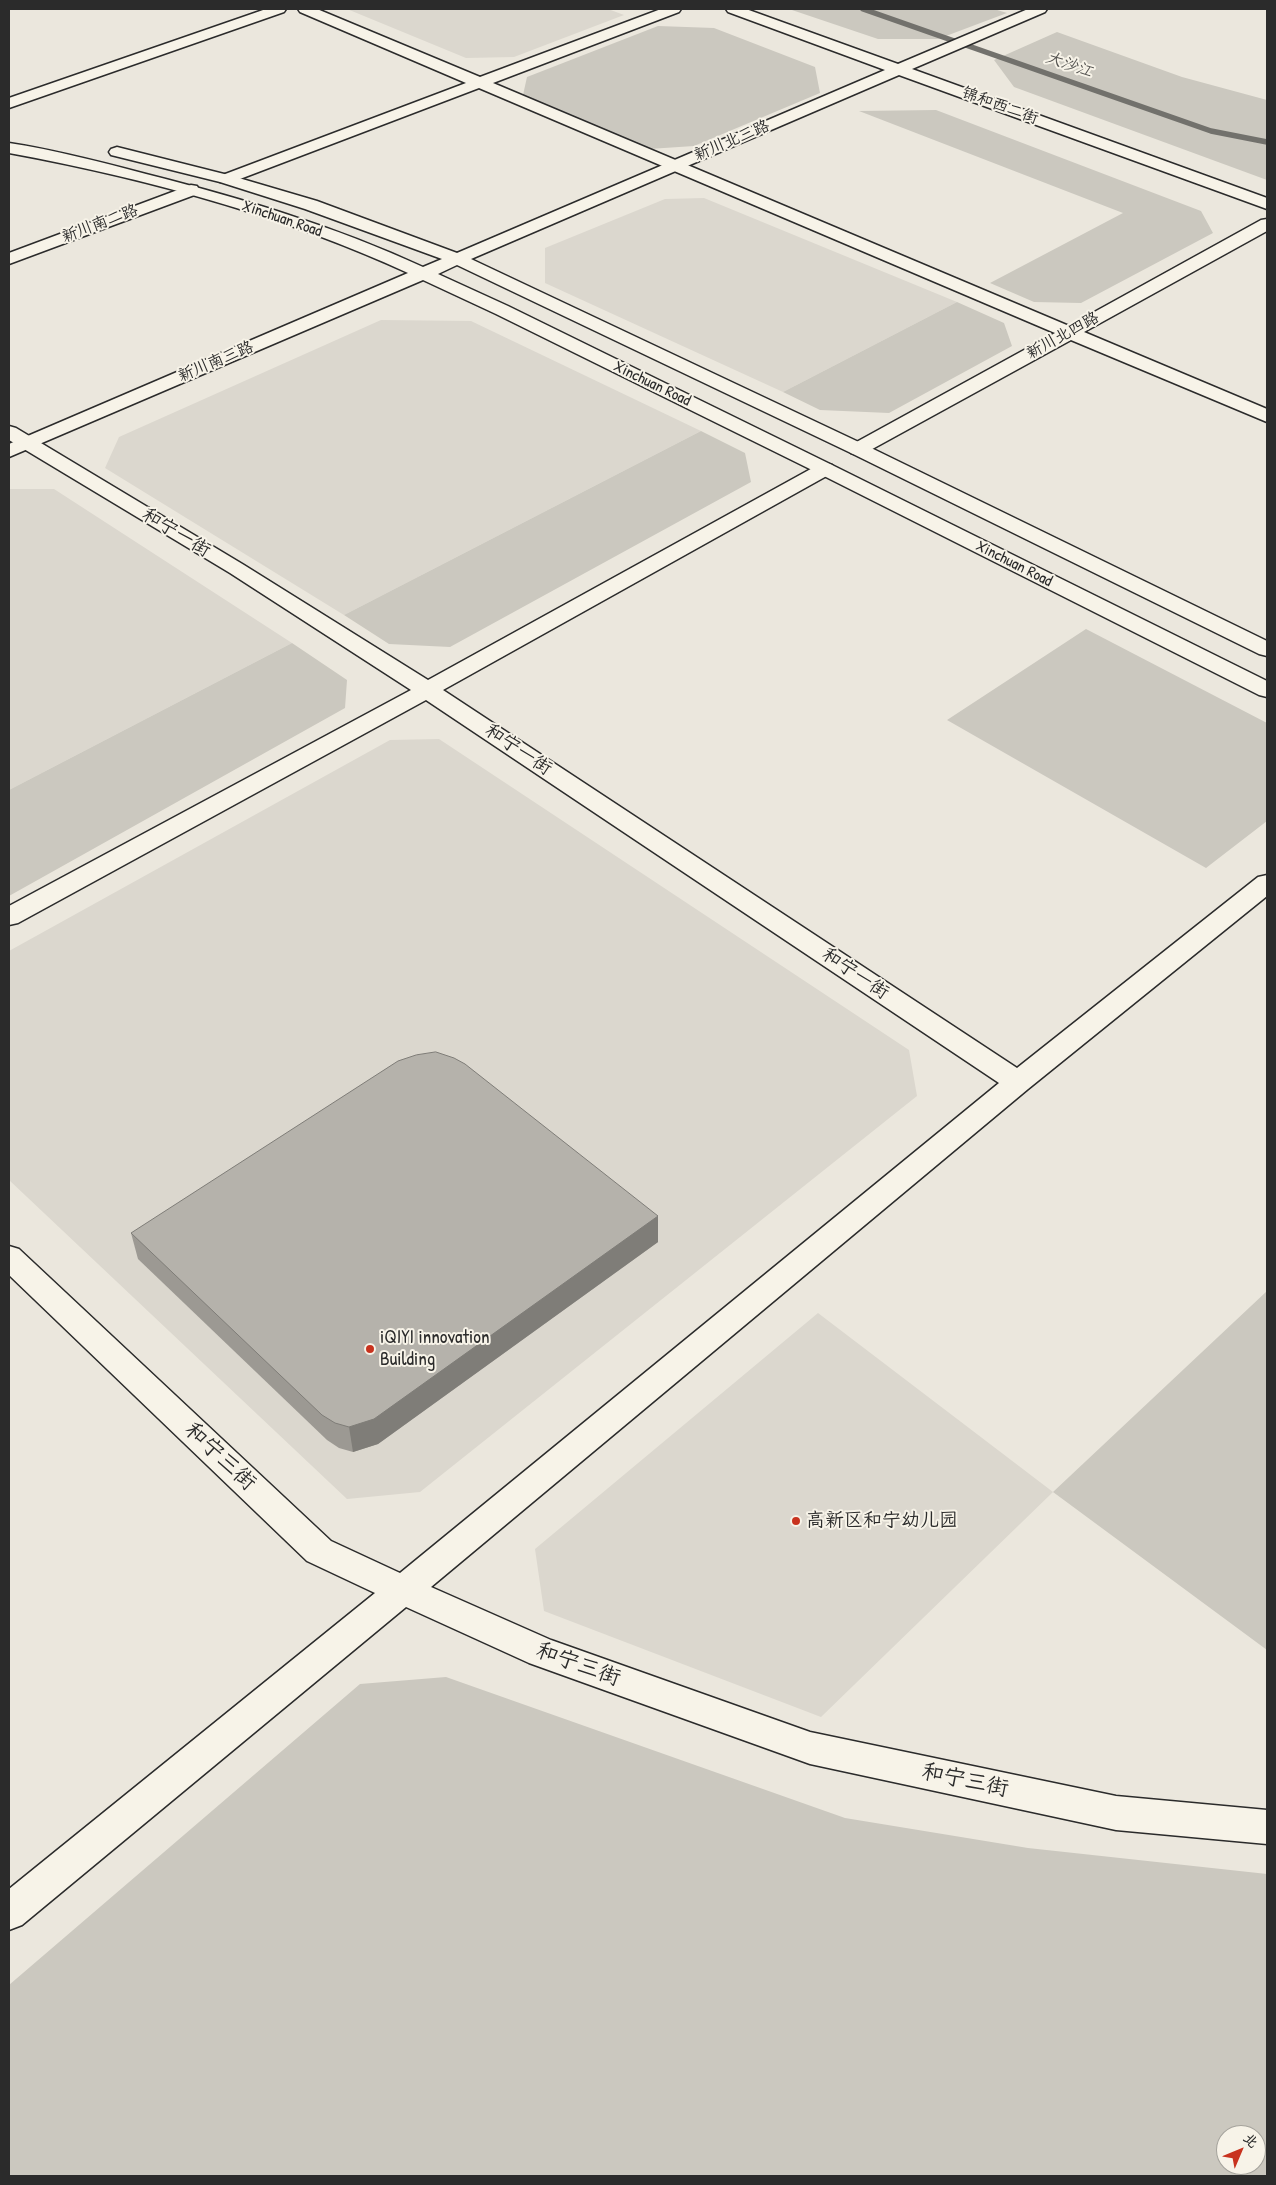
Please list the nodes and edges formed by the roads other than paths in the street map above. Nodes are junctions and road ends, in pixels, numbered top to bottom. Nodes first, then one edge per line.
1 (279, 9) edge
2 (305, 9) edge
3 (674, 9) edge
4 (733, 9) edge
5 (1040, 9) edge
6 (899, 70) junction
7 (480, 83) junction
8 (9, 102) edge
9 (46, 137) dead end
10 (9, 148) edge
11 (676, 165) junction
12 (226, 179) junction
13 (192, 190) junction
14 (1267, 204) edge
15 (1267, 224) edge
16 (9, 259) edge
17 (457, 259) junction
18 (424, 274) junction
19 (1070, 332) junction
20 (1267, 416) edge
21 (15, 442) edge
22 (858, 449) junction
23 (825, 469) junction
24 (1267, 649) edge
25 (427, 690) junction
26 (1267, 690) edge
27 (1267, 883) edge
28 (9, 917) edge
29 (1018, 1082) junction
30 (9, 1257) edge
31 (403, 1590) junction
32 (1267, 1827) edge
33 (9, 1912) edge

1 - 8 street
2 - 7 street
3 - 7 street
4 - 6 street, 锦和西二街
5 - 6 street, 新川北三路
6 - 11 street, 新川北三路
6 - 14 street, 锦和西二街
7 - 11 street
7 - 12 street
9 - 12 street, Xinchuan Road
10 - 13 street, Xinchuan Road
11 - 17 street, 新川北三路
11 - 19 street
12 - 17 street, Xinchuan Road
13 - 16 street, 新川南二路
13 - 18 street, Xinchuan Road
15 - 19 street, 新川北四路
17 - 18 street, 新川北三路
17 - 22 street, Xinchuan Road
18 - 21 street, 新川南三路
18 - 23 street, Xinchuan Road
19 - 20 street
19 - 22 street, 新川北四路
21 - 25 street, 和宁一街
22 - 24 street, Xinchuan Road
23 - 25 street
23 - 26 street, Xinchuan Road
25 - 28 street
25 - 29 street, 和宁一街
27 - 29 street
29 - 31 street
30 - 31 street, 和宁三街
31 - 32 street, 和宁三街
31 - 33 street

